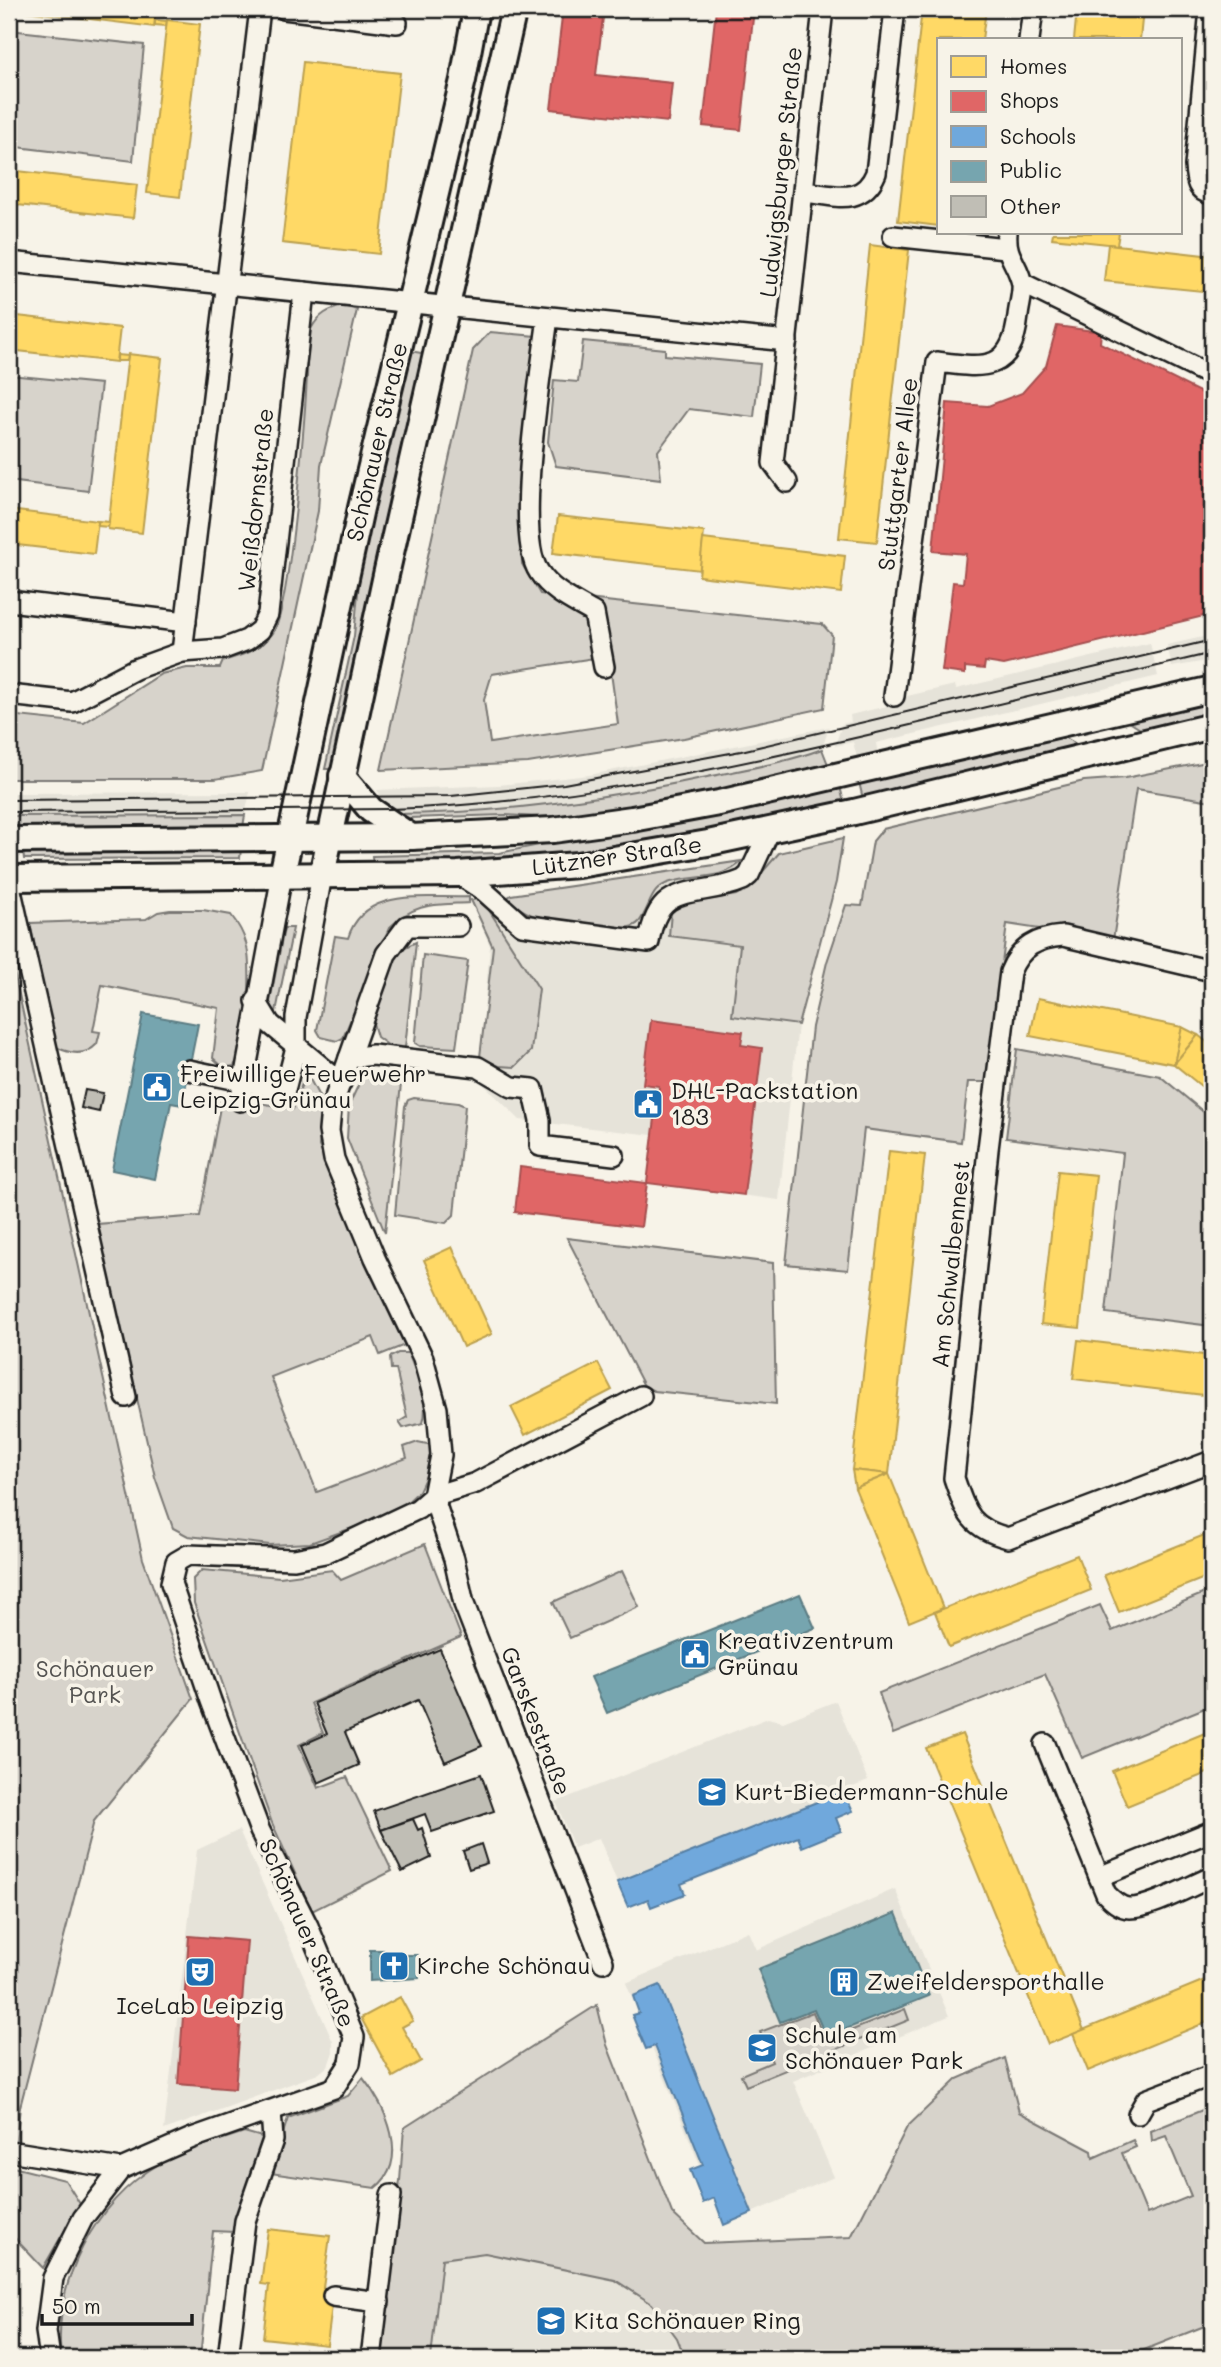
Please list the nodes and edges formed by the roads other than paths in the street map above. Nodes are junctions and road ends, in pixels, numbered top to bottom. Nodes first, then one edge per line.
1 (260, 9) edge
2 (284, 9) edge
3 (476, 9) edge
4 (514, 9) edge
5 (823, 9) edge
6 (895, 9) edge
7 (1033, 9) edge
8 (1210, 9) edge
9 (397, 23) dead end
10 (1029, 38) edge
11 (804, 191) junction
12 (1212, 194) edge
13 (893, 236) dead end
14 (1006, 240) edge
15 (9, 262) edge
16 (1022, 283) junction
17 (226, 286) junction
18 (304, 292) junction
19 (428, 305) junction
20 (548, 317) junction
21 (787, 341) junction
22 (1212, 376) edge
23 (787, 482) dead end
24 (9, 600) edge
25 (186, 622) junction
26 (182, 652) junction
27 (604, 667) dead end
28 (1212, 689) edge
29 (9, 695) edge
30 (894, 696) dead end
31 (1212, 726) edge
32 (342, 776) junction
33 (770, 830) junction
34 (411, 837) junction
35 (291, 838) junction
36 (330, 838) junction
37 (9, 840) edge
38 (458, 874) junction
39 (282, 875) junction
40 (322, 875) junction
41 (9, 880) edge
42 (458, 926) dead end
43 (1212, 971) edge
44 (256, 1001) junction
45 (296, 1047) junction
46 (349, 1058) junction
47 (189, 1070) dead end
48 (341, 1083) junction
49 (241, 1091) junction
50 (614, 1155) dead end
51 (641, 1396) dead end
52 (126, 1397) dead end
53 (1212, 1461) edge
54 (433, 1496) junction
55 (1045, 1744) dead end
56 (1212, 1831) edge
57 (1099, 1877) junction
58 (1212, 1877) edge
59 (603, 1962) dead end
60 (1212, 2075) edge
61 (271, 2111) junction
62 (1138, 2114) dead end
63 (9, 2151) edge
64 (121, 2169) junction
65 (391, 2195) dead end
66 (333, 2296) dead end
67 (379, 2302) junction
68 (50, 2358) edge
69 (228, 2358) edge
70 (371, 2358) edge

1 - 17 street
2 - 9 street
3 - 19 main road, Schönauer Straße
4 - 19 main road, Schönauer Straße
5 - 11 street, Ludwigsburger Straße
6 - 11 street
7 - 10 street
8 - 12 street
11 - 21 street, Ludwigsburger Straße
13 - 14 street
14 - 16 street
15 - 17 street
16 - 22 street
16 - 30 street, Stuttgarter Allee
17 - 18 street
17 - 25 street
18 - 19 street
18 - 26 street, Weißdornstraße
19 - 20 street
19 - 32 main road, Schönauer Straße
19 - 35 main road, Schönauer Straße
20 - 21 street
20 - 27 street
21 - 23 street, Ludwigsburger Straße
24 - 25 street
25 - 26 street
26 - 29 street, Weißdornstraße
28 - 34 main road, Lützner Straße
31 - 33 main road, Lützner Straße
32 - 34 main road
32 - 36 main road, Schönauer Straße
33 - 38 main road, Lützner Straße
33 - 38 street
34 - 36 main road, Lützner Straße
35 - 36 main road, Lützner Straße
35 - 37 main road, Lützner Straße
35 - 39 main road, Schönauer Straße
36 - 40 main road, Schönauer Straße
38 - 40 main road, Lützner Straße
39 - 40 main road, Lützner Straße
39 - 41 main road, Lützner Straße
39 - 44 street
40 - 45 street
41 - 52 street
42 - 46 street, Garskestraße
43 - 53 street, Am Schwalbennest
44 - 45 street
44 - 49 street
45 - 48 street
45 - 49 street
46 - 48 street, Garskestraße
46 - 50 street
47 - 49 street
48 - 54 street, Garskestraße
51 - 54 street
54 - 59 street, Garskestraße
54 - 61 street, Schönauer Straße
55 - 57 street
56 - 57 street
57 - 58 street
60 - 62 street
61 - 64 street, Schönauer Straße
61 - 69 street
63 - 64 street
64 - 68 street, Schönauer Straße
65 - 67 street
66 - 67 street
67 - 70 street

